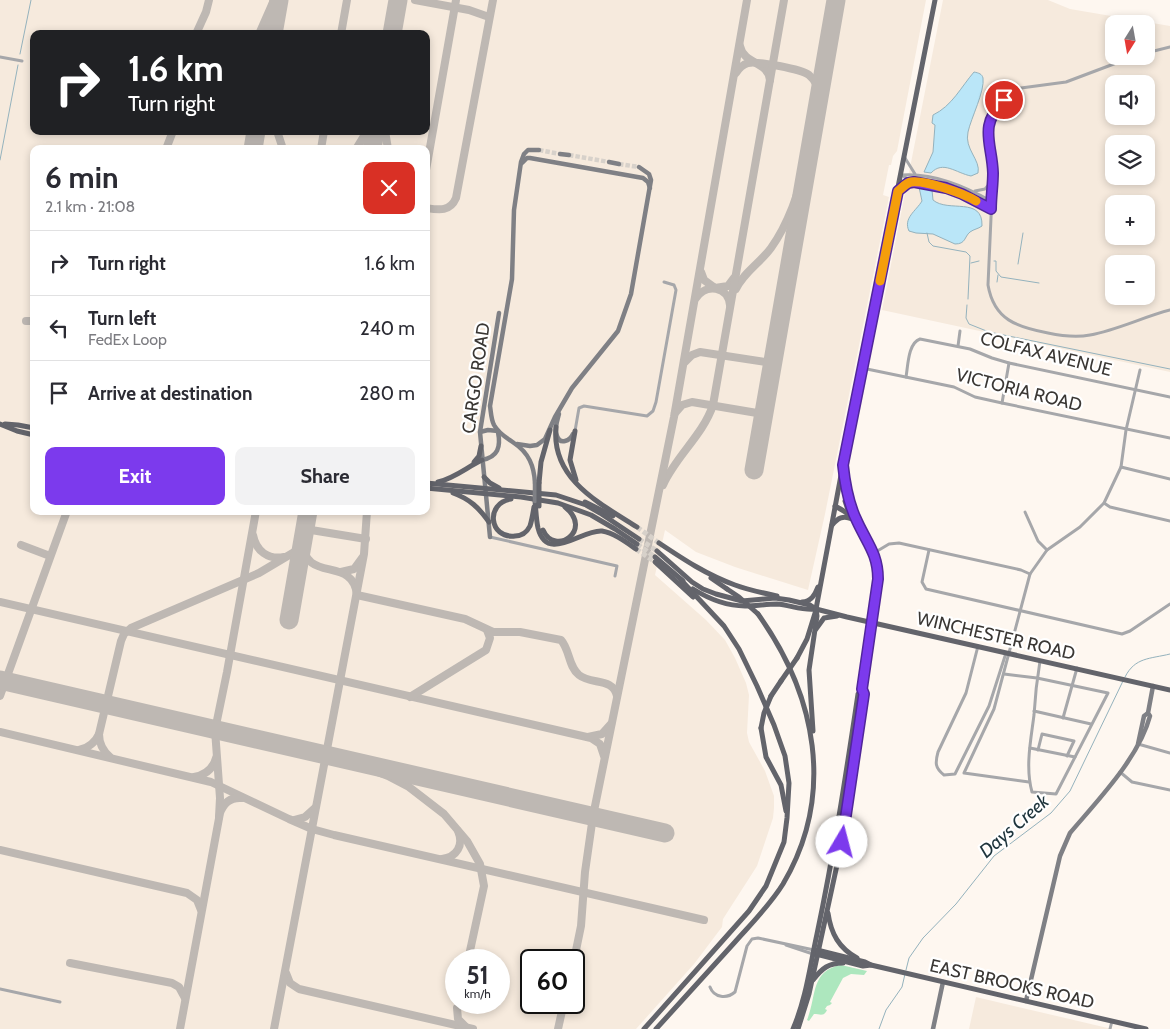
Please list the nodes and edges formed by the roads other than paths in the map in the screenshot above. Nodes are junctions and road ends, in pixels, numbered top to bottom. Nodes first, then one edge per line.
1 (935, 0) edge
2 (1170, 47) edge
3 (1155, 51) edge
4 (0, 56) edge
5 (22, 61) dead end
6 (1111, 65) edge
7 (539, 150) dead end
8 (560, 154) tunnel mouth
9 (569, 155) tunnel mouth
10 (904, 158) junction
11 (609, 162) tunnel mouth
12 (619, 164) tunnel mouth
13 (521, 165) junction
14 (639, 167) dead end
15 (901, 175) junction
16 (918, 175) junction
17 (945, 180) junction
18 (992, 181) junction
19 (914, 182) junction
20 (943, 188) junction
21 (650, 189) junction
22 (898, 191) junction
23 (974, 192) junction
24 (991, 201) junction
25 (991, 209) junction
26 (664, 282) dead end
27 (1170, 310) edge
28 (499, 313) dead end
29 (960, 330) dead end
30 (958, 346) junction
31 (1009, 363) junction
32 (861, 368) junction
33 (1140, 370) dead end
34 (906, 377) junction
35 (1136, 390) junction
36 (1170, 397) edge
37 (1002, 403) junction
38 (561, 407) junction
39 (1, 424) edge
40 (30, 427) edge
41 (556, 427) junction
42 (550, 430) junction
43 (1126, 430) junction
44 (498, 431) junction
45 (575, 431) junction
46 (480, 432) junction
47 (30, 434) edge
48 (1170, 438) edge
49 (514, 442) junction
50 (481, 446) junction
51 (482, 460) junction
52 (472, 464) junction
53 (843, 465) junction
54 (1120, 467) junction
55 (484, 477) junction
56 (1170, 479) edge
57 (433, 483) joint
58 (537, 483) junction
59 (580, 487) junction
60 (430, 488) edge
61 (441, 489) junction
62 (504, 490) junction
63 (486, 491) junction
64 (556, 495) junction
65 (521, 497) junction
66 (847, 497) junction
67 (535, 501) junction
68 (558, 503) junction
69 (1104, 503) junction
70 (835, 506) junction
71 (1025, 512) dead end
72 (851, 515) junction
73 (1170, 521) edge
74 (490, 522) junction
75 (857, 522) junction
76 (831, 527) junction
77 (490, 537) joint
78 (659, 543) tunnel mouth
79 (637, 544) junction
80 (929, 550) junction
81 (1047, 550) junction
82 (874, 553) junction
83 (655, 557) junction
84 (690, 564) junction
85 (1030, 574) junction
86 (615, 576) dead end
87 (681, 580) junction
88 (821, 580) junction
89 (790, 600) junction
90 (801, 602) junction
91 (1170, 604) edge
92 (816, 609) junction
93 (1019, 611) junction
94 (841, 615) junction
95 (717, 617) junction
96 (872, 622) junction
97 (811, 646) junction
98 (978, 646) junction
99 (1008, 652) junction
100 (1040, 660) junction
101 (1076, 668) junction
102 (1004, 674) junction
103 (1037, 678) junction
104 (1072, 686) junction
105 (1153, 686) junction
106 (862, 689) junction
107 (1170, 690) edge
108 (1034, 711) junction
109 (1063, 718) junction
110 (1091, 724) junction
111 (813, 744) junction
112 (1138, 744) junction
113 (1030, 748) junction
114 (1038, 750) junction
115 (1170, 753) edge
116 (1067, 756) junction
117 (1075, 757) junction
118 (1120, 772) junction
119 (1029, 782) junction
120 (1170, 790) edge
121 (787, 818) junction
122 (828, 910) junction
123 (816, 952) junction
124 (847, 962) junction
125 (865, 962) junction
126 (871, 965) junction
127 (812, 982) junction
128 (943, 982) junction
129 (710, 987) dead end
130 (0, 989) edge
131 (806, 998) junction
132 (1026, 1001) junction
133 (60, 1002) dead end
134 (1112, 1021) junction
135 (644, 1029) edge
136 (656, 1029) edge
137 (793, 1029) edge
138 (798, 1029) edge
139 (933, 1029) edge
140 (1110, 1029) edge
141 (1146, 1029) edge

1 - 10 main road
2 - 3 street
4 - 5 street
6 - 18 street
7 - 13 main road
8 - 9 main road
10 - 15 main road
10 - 16 street
11 - 12 main road
13 - 21 main road
13 - 44 main road
14 - 21 main road
15 - 16 street
15 - 19 street
15 - 22 main road
16 - 17 street
17 - 20 street
17 - 23 street
18 - 23 street
18 - 24 street
19 - 20 street
19 - 22 street
20 - 25 street
21 - 38 main road
22 - 32 main road
23 - 24 street
24 - 25 street
25 - 27 street
26 - 45 street
28 - 46 main road, CARGO ROAD
29 - 30 street
30 - 31 street, COLFAX AVENUE
30 - 34 street, COLFAX AVENUE
31 - 35 street, COLFAX AVENUE
31 - 37 street
32 - 34 street, VICTORIA ROAD
32 - 53 main road
33 - 35 street
34 - 37 street, VICTORIA ROAD
35 - 36 street, COLFAX AVENUE
35 - 43 street
37 - 43 street, VICTORIA ROAD
38 - 41 main road
38 - 42 main road
39 - 40 main road
39 - 47 main road
41 - 45 main road
41 - 59 main road
42 - 49 main road
42 - 58 main road
43 - 48 street, VICTORIA ROAD
43 - 54 street
44 - 46 main road
44 - 49 main road
44 - 51 main road
45 - 59 main road
46 - 50 main road, CARGO ROAD
49 - 58 main road
50 - 51 main road, CARGO ROAD
50 - 52 main road
51 - 52 main road
51 - 55 main road, CARGO ROAD
52 - 57 main road
53 - 66 main road
53 - 70 main road
54 - 56 street
54 - 69 street
55 - 62 main road
55 - 63 main road, CARGO ROAD
57 - 63 main road
58 - 67 main road, bridge
58 - 68 main road, bridge
59 - 64 main road
60 - 61 main road
61 - 63 main road
61 - 74 main road
62 - 63 main road
62 - 64 main road
63 - 65 main road
63 - 74 main road, CARGO ROAD
64 - 79 main road
65 - 67 main road
65 - 68 main road
66 - 72 main road
66 - 75 main road
67 - 79 main road
68 - 79 main road
69 - 73 street
69 - 81 street
70 - 72 main road
70 - 76 main road
71 - 81 street
72 - 75 main road
74 - 77 main road, CARGO ROAD
75 - 76 main road
75 - 82 main road
76 - 88 main road
77 - 86 street
78 - 84 main road
80 - 82 street
80 - 85 street
80 - 93 street
81 - 85 street
82 - 96 main road
83 - 87 main road, WINCHESTER ROAD
83 - 89 main road, WINCHESTER ROAD
83 - 95 main road
84 - 89 main road
84 - 111 main road, bridge
85 - 93 street
87 - 92 main road, WINCHESTER ROAD
87 - 95 main road
88 - 90 main road
88 - 92 main road
89 - 90 main road, WINCHESTER ROAD
90 - 92 main road, WINCHESTER ROAD
91 - 93 street
92 - 94 main road, WINCHESTER ROAD
92 - 97 main road
92 - 121 main road, bridge
93 - 99 street
94 - 96 main road, WINCHESTER ROAD
94 - 97 main road
95 - 121 main road
96 - 98 main road, WINCHESTER ROAD
96 - 106 main road
97 - 111 main road
98 - 99 main road, WINCHESTER ROAD
98 - 99 street
99 - 100 main road, WINCHESTER ROAD
99 - 102 street
100 - 101 main road, WINCHESTER ROAD
100 - 103 street
101 - 104 street
101 - 105 main road, WINCHESTER ROAD
102 - 103 street
102 - 119 street
103 - 104 street
103 - 108 street
104 - 109 street
104 - 110 street
105 - 107 main road, WINCHESTER ROAD
105 - 112 main road
106 - 122 main road
106 - 123 main road
108 - 109 street
108 - 113 street
109 - 110 street
110 - 117 street
111 - 136 main road
112 - 115 street
112 - 118 main road
113 - 114 street
113 - 119 street
114 - 116 street
114 - 116 street
116 - 117 street
117 - 119 street
118 - 120 street
118 - 132 main road
121 - 135 main road
122 - 123 main road
122 - 125 main road
123 - 124 main road, EAST BROOKS ROAD
123 - 125 main road, EAST BROOKS ROAD
123 - 127 main road
123 - 129 street, EAST BROOKS ROAD
123 - 131 main road
124 - 126 main road, EAST BROOKS ROAD
124 - 127 main road
125 - 126 main road, EAST BROOKS ROAD
126 - 128 main road, EAST BROOKS ROAD
127 - 131 main road
128 - 132 main road, EAST BROOKS ROAD
128 - 139 main road
130 - 133 street
131 - 137 main road
131 - 138 main road
132 - 134 main road, EAST BROOKS ROAD
134 - 140 street
134 - 141 main road, EAST BROOKS ROAD

